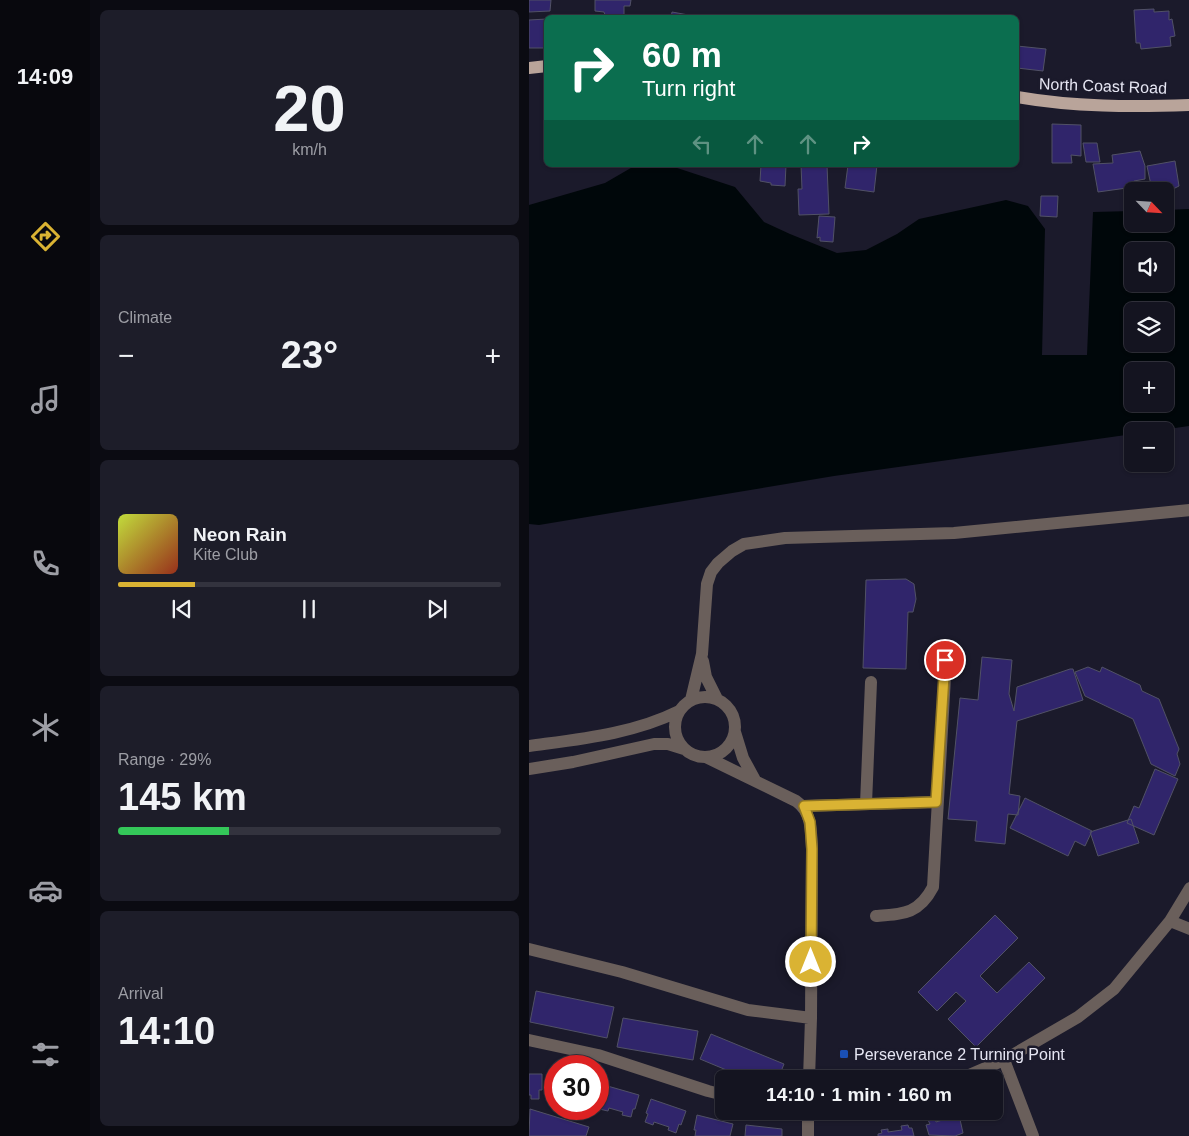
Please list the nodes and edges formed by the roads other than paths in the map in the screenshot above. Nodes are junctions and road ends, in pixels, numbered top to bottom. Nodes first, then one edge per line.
1 (544, 66) edge
2 (529, 68) edge
3 (1019, 97) edge
4 (1189, 105) edge
5 (1189, 510) edge
6 (701, 654) junction
7 (945, 660) dead end
8 (871, 682) dead end
9 (717, 699) junction
10 (691, 700) junction
11 (679, 711) junction
12 (735, 732) junction
13 (529, 746) edge
14 (684, 749) junction
15 (706, 757) junction
16 (529, 769) edge
17 (756, 781) junction
18 (936, 802) junction
19 (866, 804) junction
20 (804, 806) junction
21 (1189, 888) edge
22 (876, 916) dead end
23 (1170, 921) junction
24 (1189, 929) edge
25 (529, 949) edge
26 (811, 1018) junction
27 (529, 1040) edge
28 (1004, 1060) junction
29 (809, 1070) edge
30 (981, 1070) edge
31 (715, 1093) edge
32 (808, 1120) edge
33 (808, 1136) edge
34 (1033, 1136) edge

1 - 2 main road
3 - 4 main road, North Coast Road
5 - 6 street
6 - 9 street
6 - 10 street
7 - 18 street
8 - 19 street
9 - 10 street
9 - 12 street
10 - 11 street
11 - 13 street
11 - 14 street
12 - 15 street
12 - 17 street
14 - 15 street
14 - 16 street
15 - 17 street
17 - 20 street
18 - 19 street
18 - 22 street
19 - 20 street
20 - 26 street
21 - 23 street
23 - 24 street
23 - 28 street
25 - 26 street
26 - 29 street
27 - 31 street
28 - 30 street
28 - 34 street
32 - 33 street

